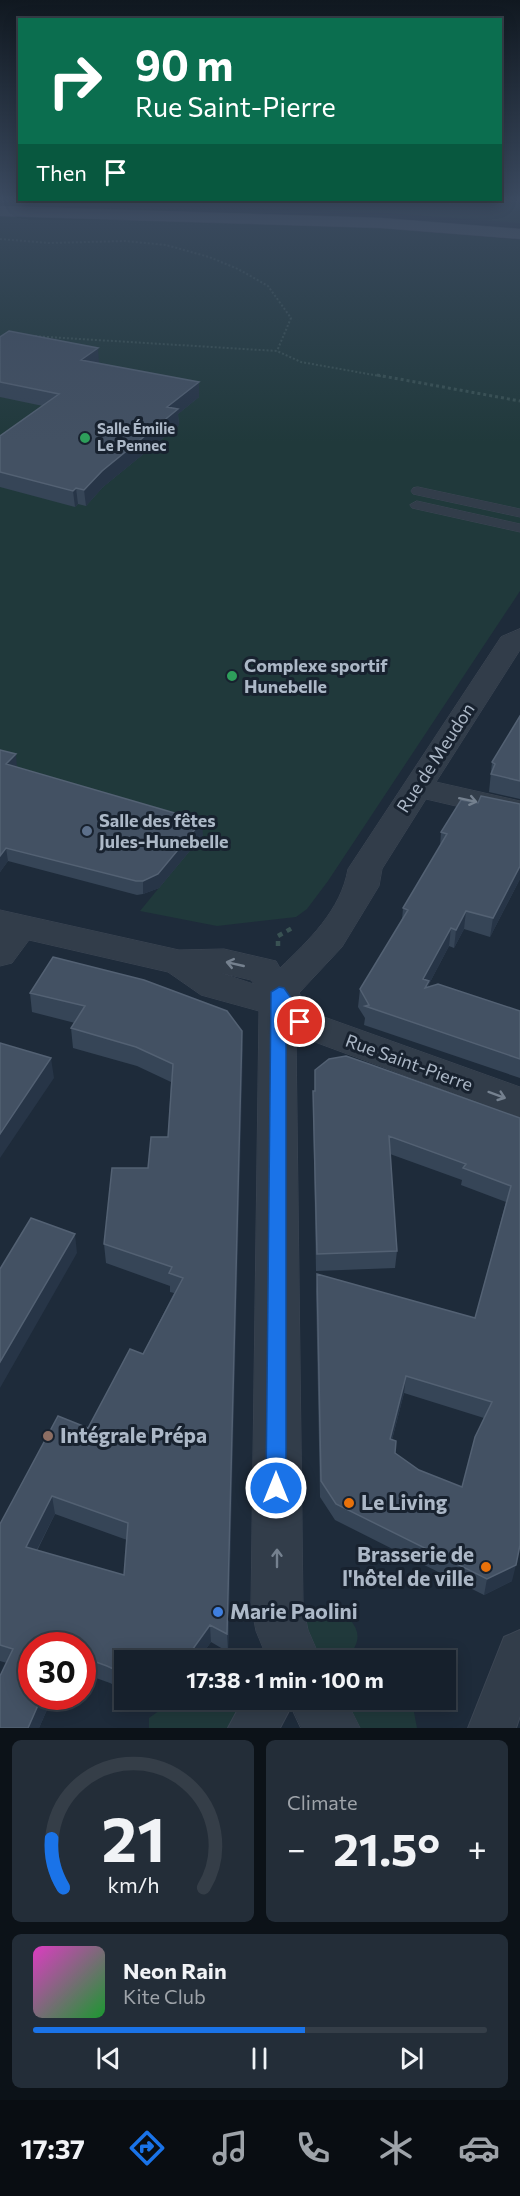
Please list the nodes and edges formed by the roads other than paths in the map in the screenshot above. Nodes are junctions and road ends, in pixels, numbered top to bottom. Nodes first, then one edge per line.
1 (520, 513) edge
2 (520, 528) edge
3 (520, 637) edge
4 (520, 646) edge
5 (423, 789) junction
6 (520, 811) edge
7 (10, 925) edge
8 (0, 954) edge
9 (279, 992) junction
10 (520, 1103) edge
11 (290, 1650) edge
12 (520, 1653) edge
13 (278, 1711) edge
14 (332, 1728) edge
15 (492, 1728) edge

1 - 2 lane
3 - 5 street, Rue de Meudon
4 - 5 street, Rue de Meudon
5 -> 6 street
5 - 9 street, Rue de Meudon
7 - 8 street
7 - 9 street
9 -> 10 street, Rue Saint-Pierre
11 -> 9 street
12 - 15 street
13 - 14 street

